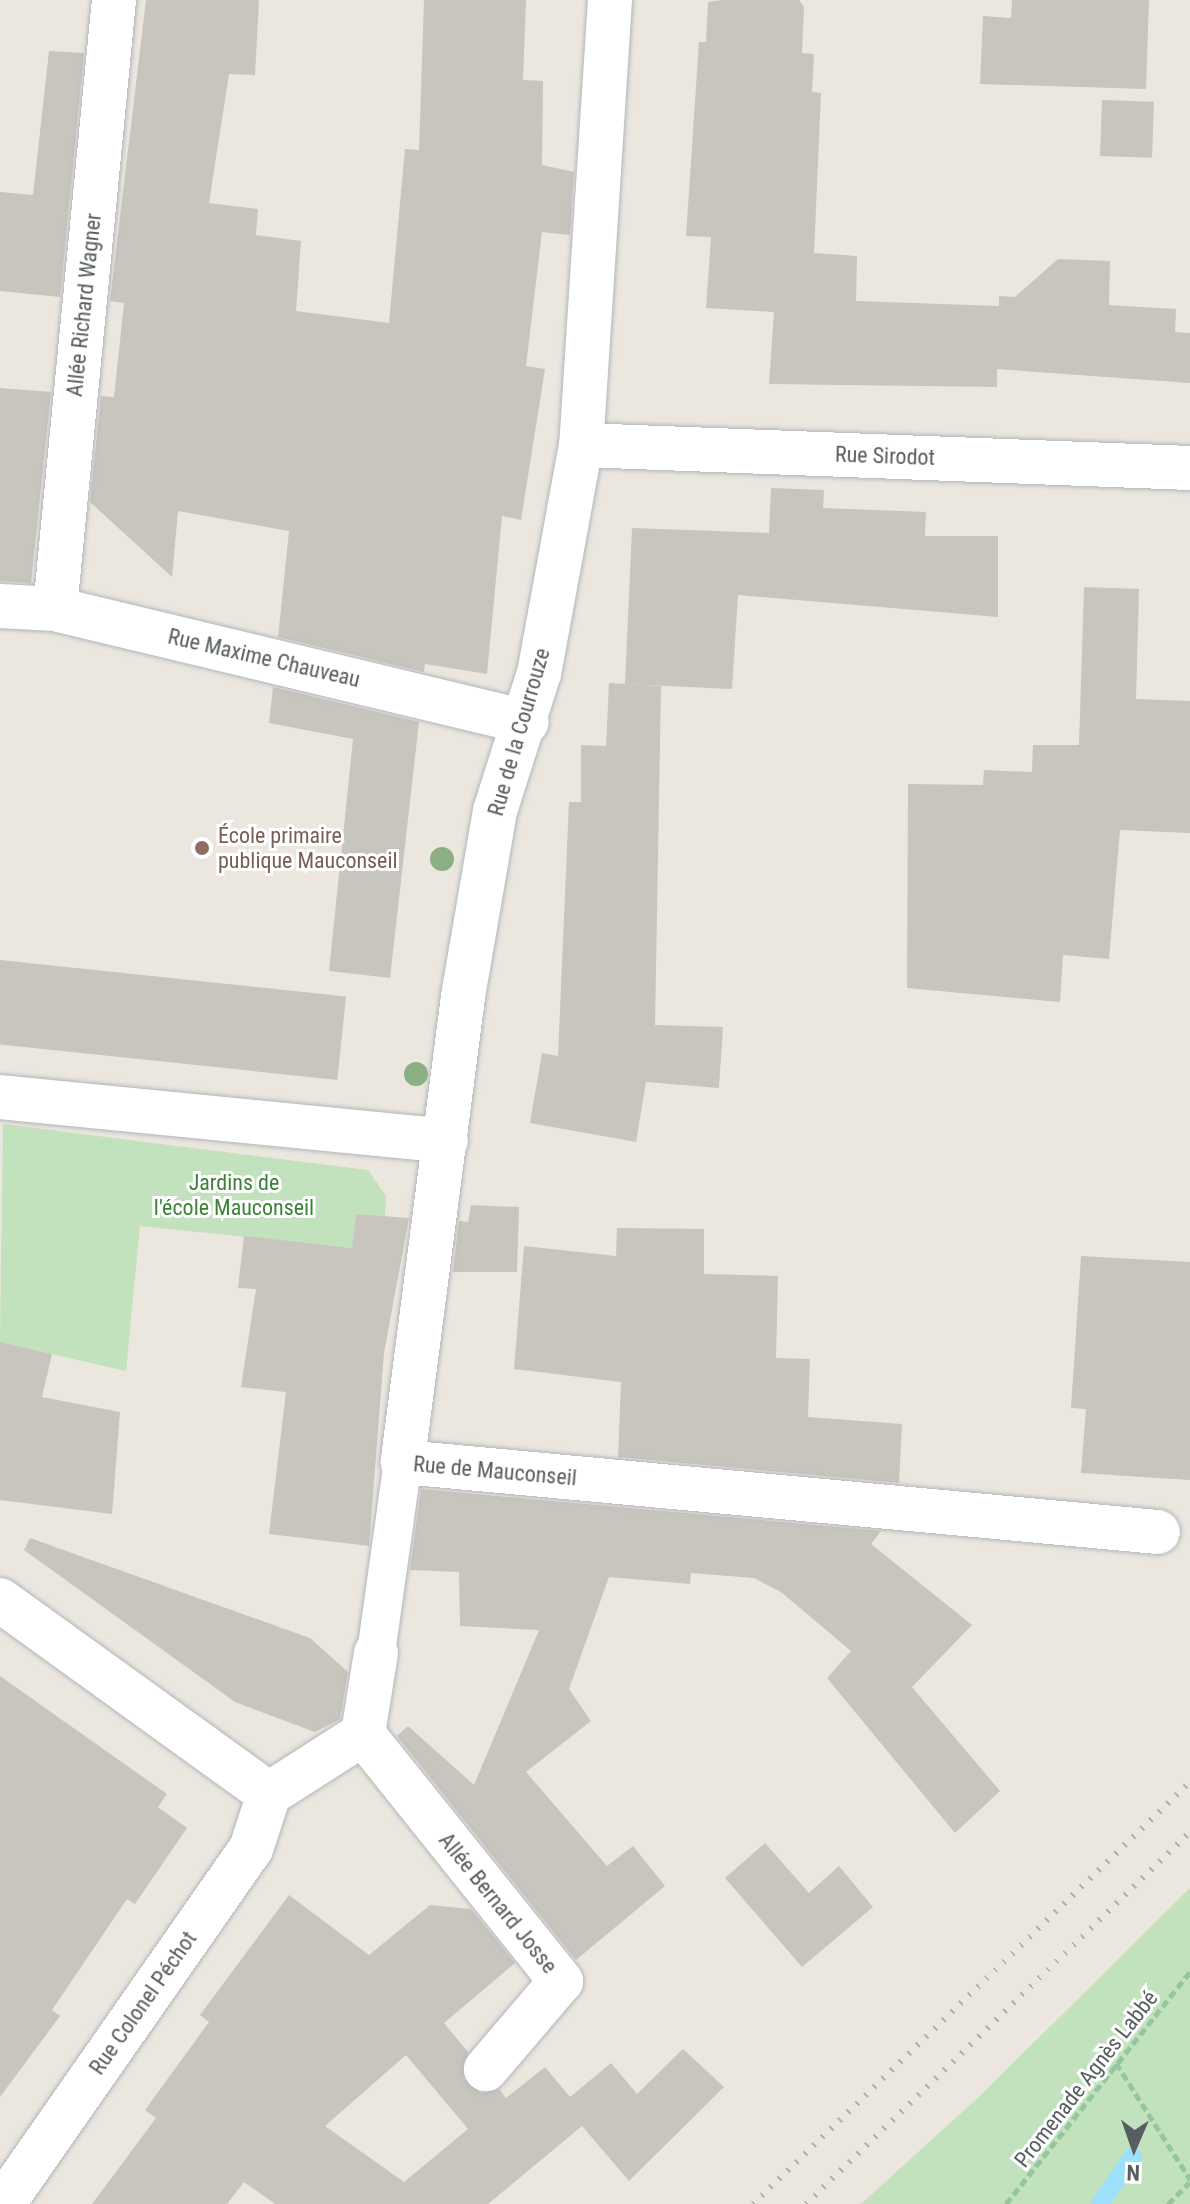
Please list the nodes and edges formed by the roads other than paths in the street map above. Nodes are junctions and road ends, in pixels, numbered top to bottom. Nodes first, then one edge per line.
1 (114, 0) edge
2 (610, 0) edge
3 (581, 445) junction
4 (1190, 468) edge
5 (0, 606) edge
6 (55, 609) junction
7 (527, 722) junction
8 (0, 1097) edge
9 (446, 1141) junction
10 (403, 1462) junction
11 (1158, 1532) dead end
12 (0, 1600) edge
13 (376, 1653) joint
14 (363, 1734) junction
15 (269, 1794) junction
16 (486, 2069) dead end
17 (3, 2204) edge

1 - 6 street, Allée Richard Wagner
2 - 3 street, Rue de la Courrouze
3 - 4 street, Rue Sirodot
3 - 7 street, Rue de la Courrouze
5 - 6 street, Rue Maxime Chauveau
6 - 7 street, Rue Maxime Chauveau
7 - 9 street, Rue de la Courrouze
8 - 9 street
9 - 10 street, Rue de la Courrouze
10 - 11 street, Rue de Mauconseil
10 - 13 street, Rue de Mauconseil
12 - 15 street
13 - 14 street, Rue de Mauconseil
14 - 15 street
14 - 16 street, Allée Bernard Josse
15 - 17 street, Rue Colonel Péchot

